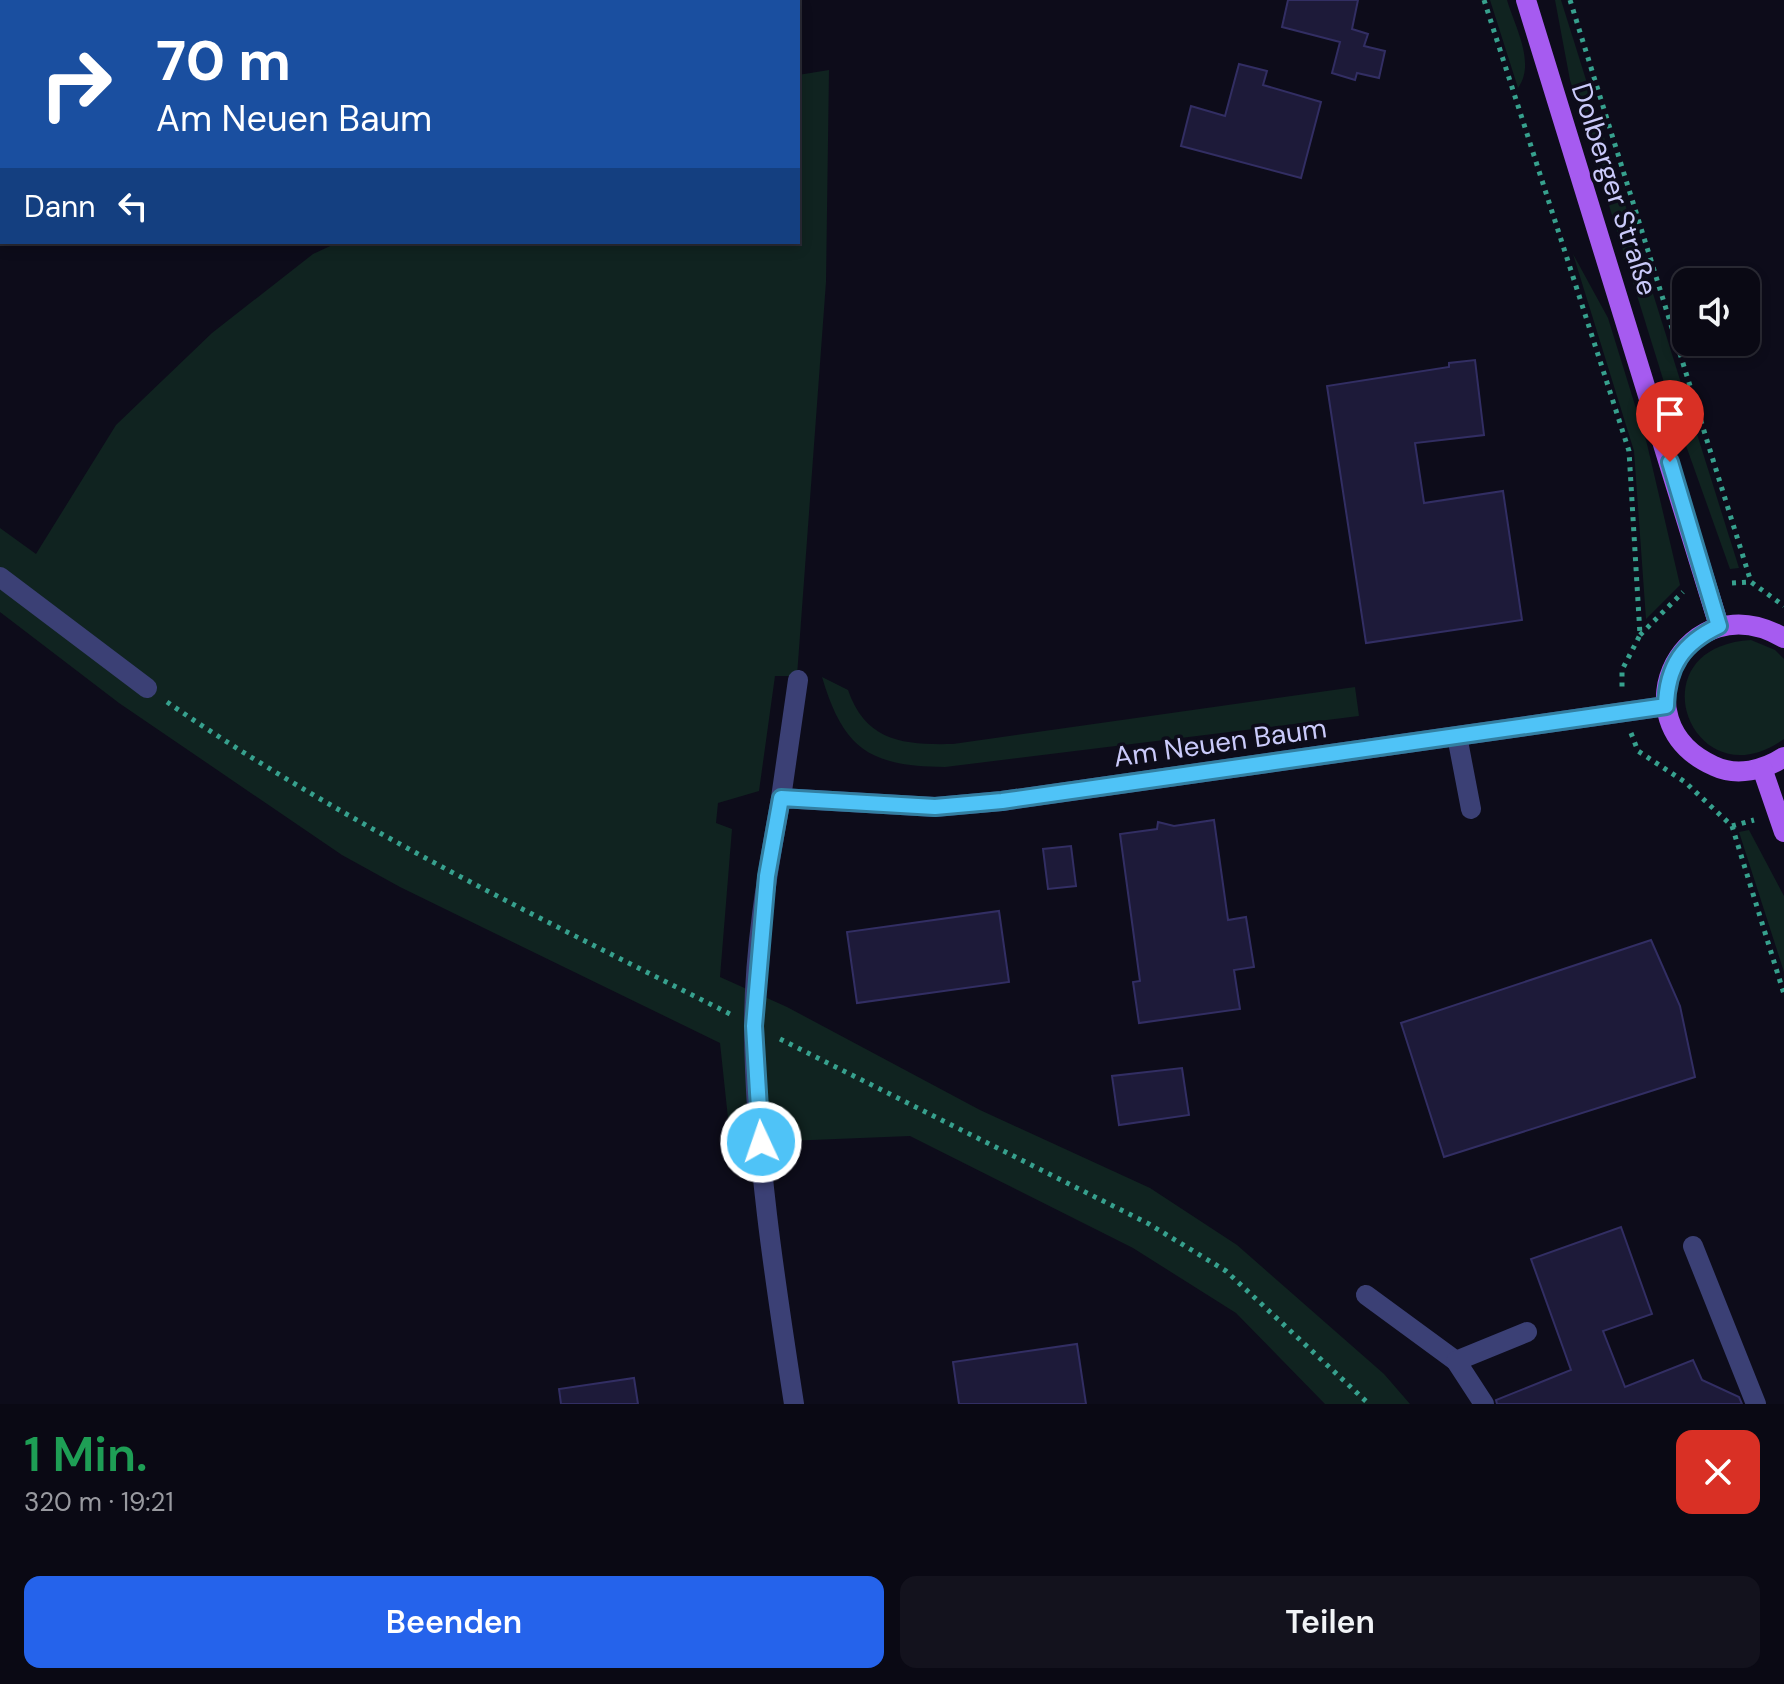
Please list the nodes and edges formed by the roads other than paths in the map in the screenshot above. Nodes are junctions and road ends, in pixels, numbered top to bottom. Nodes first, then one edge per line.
1 (1526, 0) edge
2 (0, 577) edge
3 (1719, 626) junction
4 (1784, 638) edge
5 (798, 680) dead end
6 (147, 688) dead end
7 (1666, 706) junction
8 (1457, 736) junction
9 (1784, 757) edge
10 (1762, 768) junction
11 (781, 798) junction
12 (1471, 809) dead end
13 (1784, 832) edge
14 (1693, 1246) dead end
15 (1366, 1295) dead end
16 (1527, 1332) dead end
17 (1456, 1361) junction
18 (794, 1404) edge
19 (1484, 1404) edge
20 (1756, 1404) edge

1 - 3 main road, Dolberger Straße
2 - 6 street
3 - 4 main road
3 - 7 main road
5 - 11 street
7 - 8 street, Am Neuen Baum
7 - 10 main road
8 - 11 street, Am Neuen Baum
8 - 12 street
9 - 10 main road
10 - 13 main road
11 - 18 street
14 - 20 street
15 - 17 street
16 - 17 street
17 - 19 street

